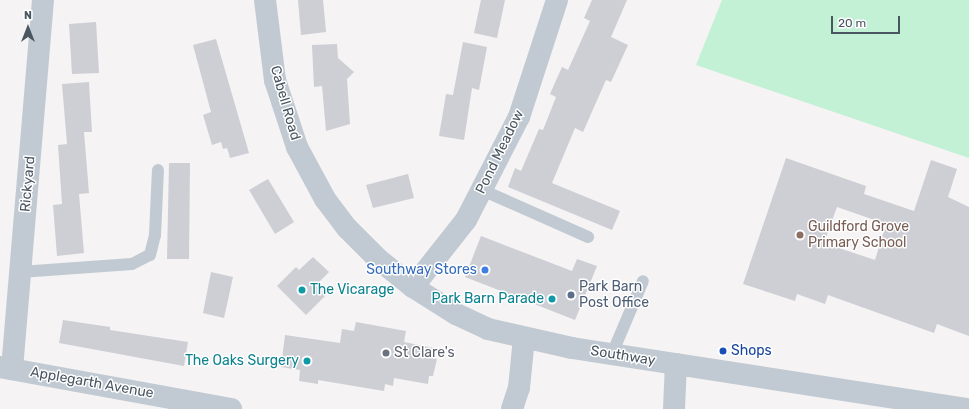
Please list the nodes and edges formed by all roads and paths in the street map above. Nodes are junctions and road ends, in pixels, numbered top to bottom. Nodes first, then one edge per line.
1 (43, 0) edge
2 (265, 0) edge
3 (557, 0) edge
4 (158, 170) dead end
5 (482, 190) junction
6 (325, 199) joint
7 (588, 237) dead end
8 (20, 272) junction
9 (643, 281) dead end
10 (413, 287) junction
11 (524, 338) junction
12 (612, 354) junction
13 (676, 364) junction
14 (6, 368) edge
15 (232, 409) edge
16 (512, 409) edge
17 (674, 409) edge
18 (968, 409) edge

1 - 8 street, Rickyard
2 - 6 street, Cabell Road
3 - 5 street, Pond Meadow
4 - 8 lane
5 - 7 lane
5 - 10 street, Pond Meadow
6 - 10 street, Southway
8 - 14 street, Rickyard
9 - 12 lane
10 - 11 street, Southway
11 - 12 street, Southway
11 - 16 street
12 - 13 street, Southway
13 - 17 street
13 - 18 street, Southway
14 - 15 street, Applegarth Avenue

